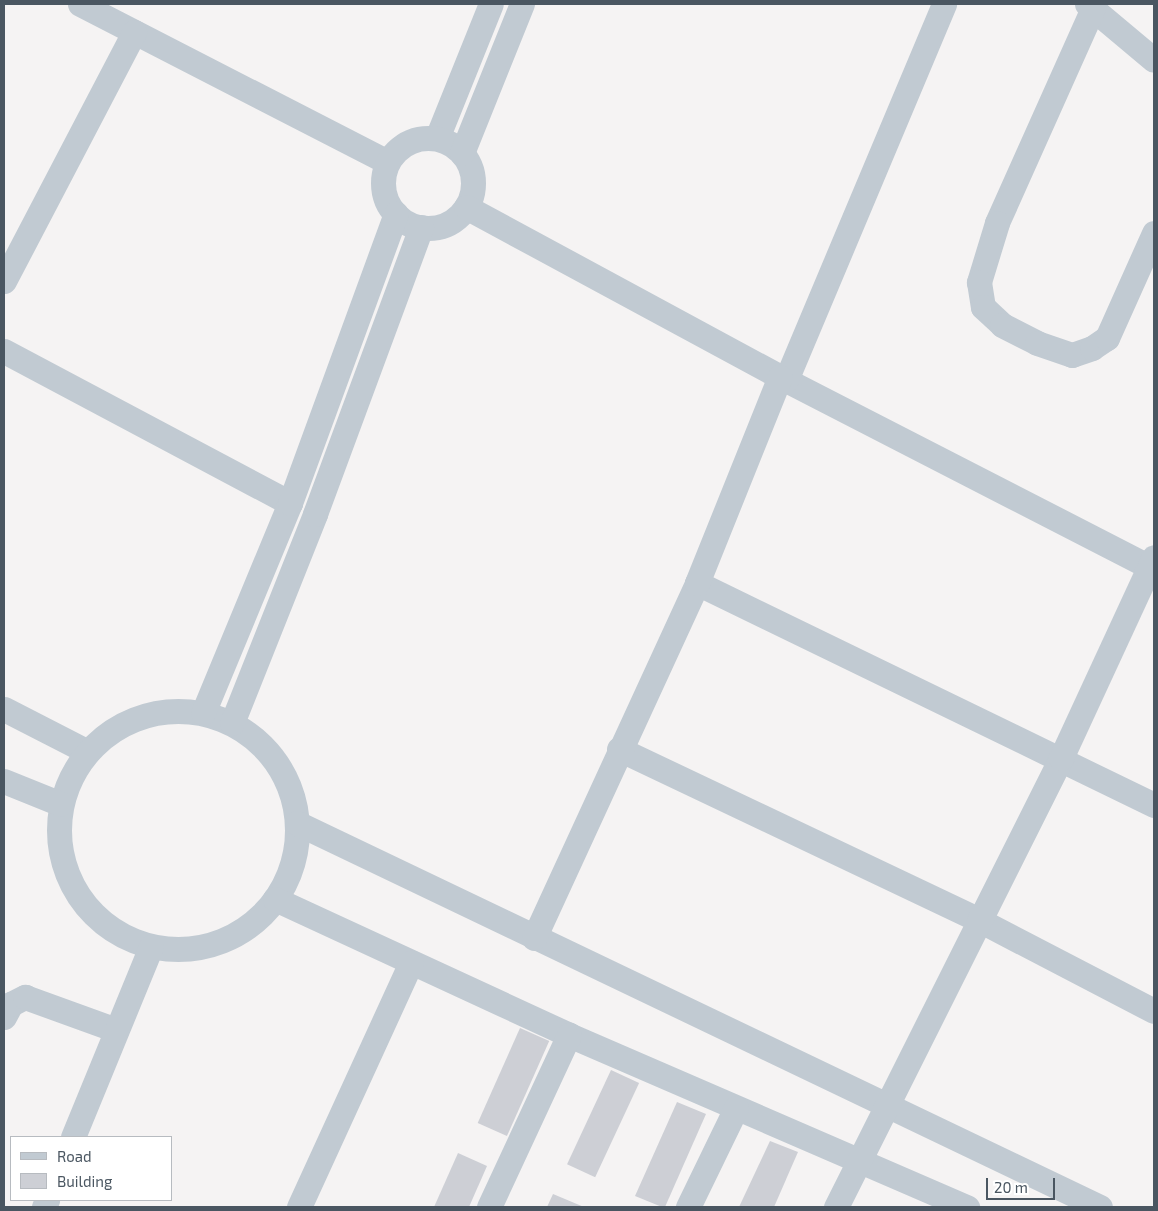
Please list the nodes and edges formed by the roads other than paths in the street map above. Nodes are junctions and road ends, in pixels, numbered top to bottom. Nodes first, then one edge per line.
1 (80, 4) edge
2 (491, 4) edge
3 (522, 4) edge
4 (944, 4) edge
5 (1090, 6) edge
6 (134, 32) junction
7 (1154, 60) edge
8 (437, 138) junction
9 (462, 153) junction
10 (388, 162) junction
11 (466, 207) junction
12 (396, 214) junction
13 (421, 227) junction
14 (1154, 233) edge
15 (4, 281) edge
16 (4, 351) edge
17 (783, 379) junction
18 (290, 503) junction
19 (1153, 564) edge
20 (697, 583) junction
21 (4, 710) edge
22 (203, 713) junction
23 (232, 723) junction
24 (619, 749) junction
25 (88, 752) junction
26 (1061, 758) junction
27 (4, 781) edge
28 (61, 804) junction
29 (1154, 805) edge
30 (297, 823) junction
31 (275, 899) junction
32 (979, 920) junction
33 (534, 938) junction
34 (151, 947) junction
35 (411, 962) junction
36 (1154, 1011) edge
37 (4, 1017) edge
38 (116, 1030) junction
39 (569, 1035) junction
40 (887, 1103) junction
41 (736, 1108) junction
42 (73, 1136) edge
43 (858, 1161) junction
44 (299, 1207) edge
45 (489, 1207) edge
46 (688, 1207) edge
47 (836, 1207) edge
48 (967, 1207) edge
49 (1100, 1207) edge

1 - 6 street
2 - 8 street
3 - 9 street
4 - 17 street
5 - 7 street
5 - 14 street
6 - 10 street
6 - 15 street
8 - 9 street
8 - 10 street
9 - 11 street
10 - 12 street
11 - 13 street
11 - 17 street
12 - 13 street
12 - 18 street
13 - 23 street
16 - 18 street
17 - 19 street
17 - 20 street
18 - 22 street
19 - 26 street
20 - 24 street
20 - 26 street
21 - 25 street
22 - 23 street
22 - 25 street
23 - 30 street
24 - 32 street
24 - 33 street
25 - 28 street
26 - 29 street
26 - 32 street
27 - 28 street
28 - 34 street
30 - 31 street
30 - 33 street
31 - 34 street
31 - 35 street
32 - 36 street
32 - 40 street
33 - 40 street
34 - 38 street
35 - 39 street
35 - 44 street
37 - 38 street
38 - 42 street
39 - 41 street
39 - 45 street
40 - 43 street
40 - 49 street
41 - 43 street
41 - 46 street
43 - 47 street
43 - 48 street

